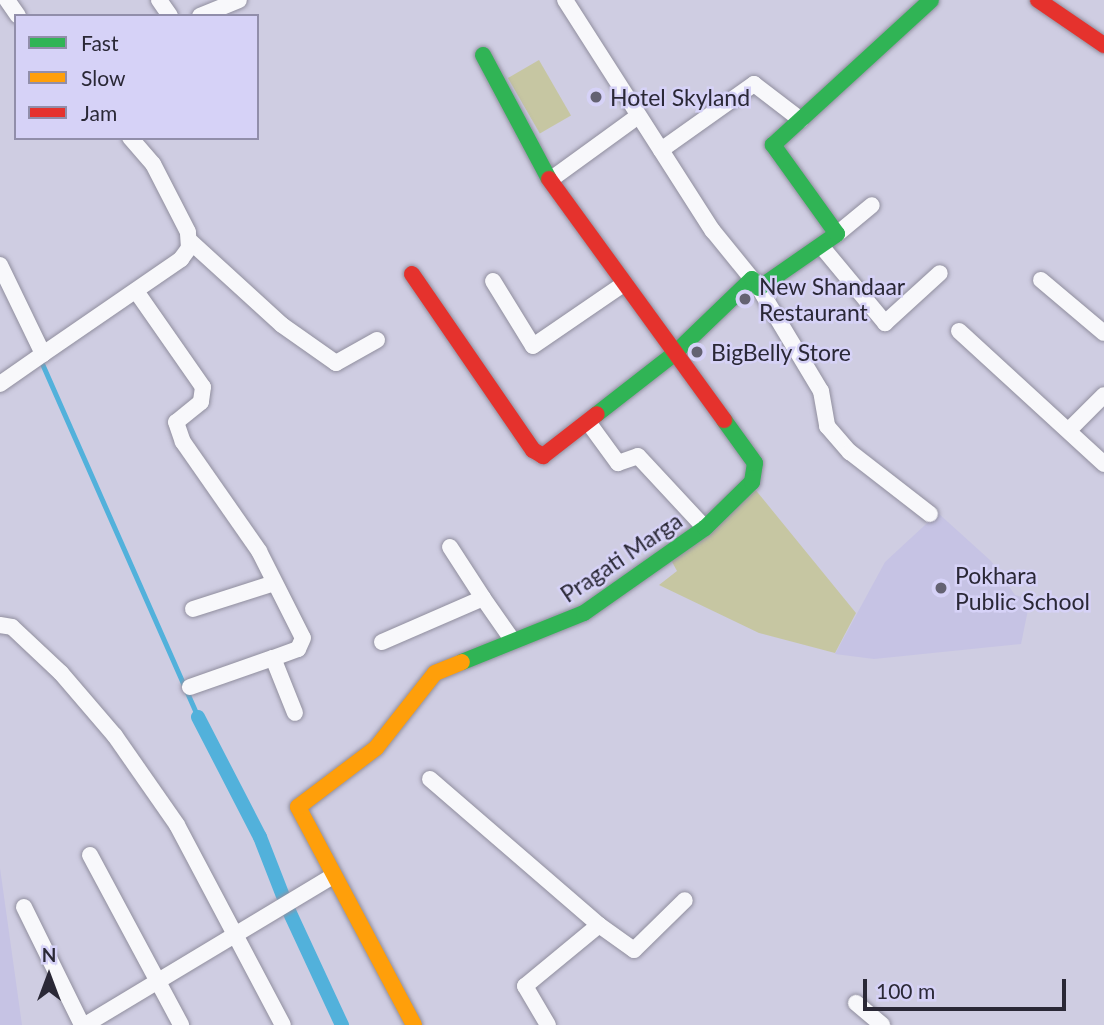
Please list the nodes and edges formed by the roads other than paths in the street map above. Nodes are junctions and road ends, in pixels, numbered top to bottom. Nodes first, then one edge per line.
1 (239, 0) edge
2 (565, 0) edge
3 (931, 0) edge
4 (1038, 0) edge
5 (205, 14) edge
6 (1104, 44) edge
7 (483, 55) dead end
8 (638, 116) junction
9 (801, 120) junction
10 (132, 140) edge
11 (661, 150) junction
12 (550, 180) junction
13 (872, 205) dead end
14 (837, 234) junction
15 (191, 242) junction
16 (822, 247) junction
17 (0, 265) edge
18 (940, 273) dead end
19 (412, 274) dead end
20 (1041, 280) dead end
21 (493, 281) dead end
22 (756, 284) junction
23 (622, 285) junction
24 (136, 291) junction
25 (959, 331) dead end
26 (1104, 333) edge
27 (377, 340) dead end
28 (43, 354) junction
29 (674, 355) junction
30 (0, 384) edge
31 (1104, 395) edge
32 (588, 422) junction
33 (1069, 430) junction
34 (1104, 464) edge
35 (930, 514) dead end
36 (705, 528) junction
37 (450, 547) dead end
38 (274, 583) junction
39 (483, 598) junction
40 (193, 610) dead end
41 (0, 625) edge
42 (513, 641) junction
43 (382, 642) dead end
44 (273, 658) junction
45 (190, 687) dead end
46 (295, 713) dead end
47 (430, 779) dead end
48 (90, 855) dead end
49 (331, 877) junction
50 (685, 900) dead end
51 (24, 907) dead end
52 (599, 925) junction
53 (235, 937) junction
54 (159, 983) junction
55 (856, 1003) dead end
56 (84, 1025) edge
57 (181, 1025) edge
58 (283, 1025) edge
59 (414, 1025) edge
60 (548, 1025) edge
61 (882, 1025) edge

1 - 5 street
2 - 8 street
3 - 9 main road
4 - 6 main road
7 - 12 main road, Pragati Marga
8 - 11 street
8 - 12 street
9 - 11 street
9 - 14 main road
10 - 15 street
11 - 22 street
12 - 23 main road, Pragati Marga
13 - 14 street
14 - 16 main road
15 - 24 street
15 - 27 street
16 - 18 street
16 - 22 main road
17 - 28 street
19 - 32 main road
20 - 26 street
21 - 23 street
22 - 29 main road
22 - 35 street
23 - 29 main road, Pragati Marga
24 - 28 street
24 - 38 street
25 - 33 street
28 - 30 street
29 - 32 main road
29 - 36 main road, Pragati Marga
31 - 33 street
32 - 36 street
33 - 34 street
36 - 42 main road, Pragati Marga
37 - 39 street
38 - 40 street
38 - 44 street
39 - 42 street
39 - 43 street
41 - 53 street
42 - 49 main road, Pragati Marga
44 - 45 street
44 - 46 street
47 - 52 street
48 - 54 street
49 - 53 street
49 - 59 main road, Pragati Marga
50 - 52 street
51 - 56 street
52 - 60 street
53 - 54 street
53 - 58 street
54 - 56 street
54 - 57 street
55 - 61 street

